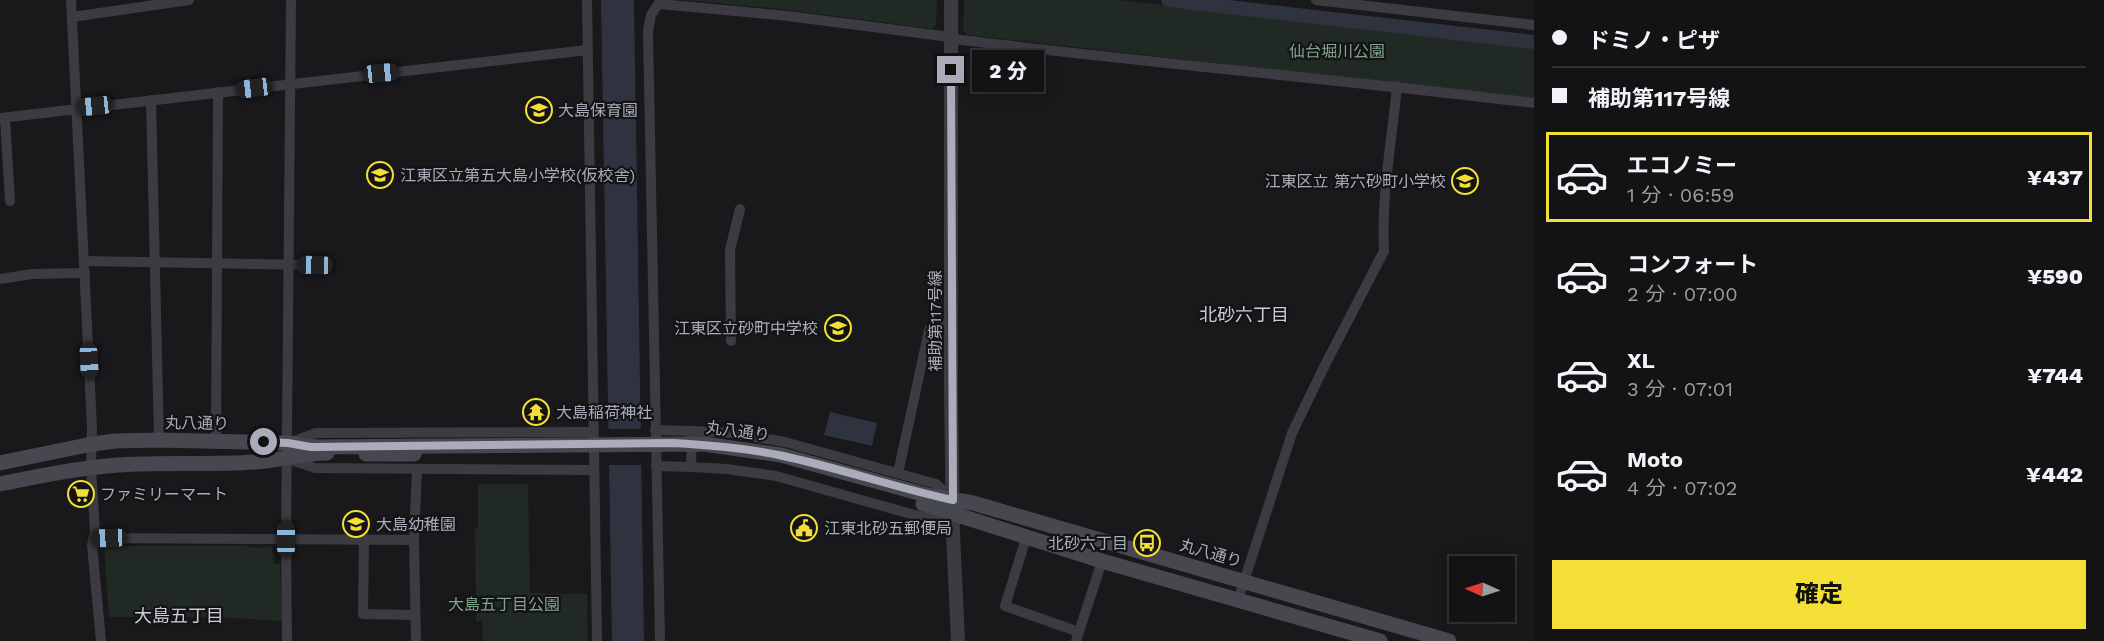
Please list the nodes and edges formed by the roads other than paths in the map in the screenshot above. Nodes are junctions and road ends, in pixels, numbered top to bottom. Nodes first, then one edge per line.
1 (71, 0) edge
2 (189, 0) edge
3 (291, 0) edge
4 (587, 0) edge
5 (951, 0) edge
6 (1316, 0) edge
7 (660, 2) edge
8 (147, 3) edge
9 (72, 17) junction
10 (1534, 25) edge
11 (950, 37) junction
12 (587, 50) junction
13 (290, 83) junction
14 (1397, 86) junction
15 (218, 92) junction
16 (151, 100) junction
17 (1534, 103) edge
18 (76, 108) junction
19 (3, 118) edge
20 (10, 201) dead end
21 (740, 209) dead end
22 (84, 261) junction
23 (154, 262) junction
24 (217, 262) junction
25 (288, 264) junction
26 (315, 265) dead end
27 (85, 273) junction
28 (0, 279) edge
29 (951, 324) junction
30 (731, 341) dead end
31 (655, 430) junction
32 (692, 431) junction
33 (593, 432) junction
34 (159, 440) junction
35 (216, 442) junction
36 (288, 443) junction
37 (92, 444) junction
38 (310, 450) junction
39 (288, 459) junction
40 (0, 463) edge
41 (656, 466) junction
42 (691, 467) junction
43 (91, 468) junction
44 (417, 470) junction
45 (594, 470) junction
46 (898, 473) junction
47 (0, 484) edge
48 (953, 507) junction
49 (93, 538) junction
50 (1026, 538) junction
51 (286, 539) junction
52 (363, 540) junction
53 (414, 540) junction
54 (1102, 561) junction
55 (1244, 581) junction
56 (1238, 600) junction
57 (415, 615) junction
58 (1077, 637) edge
59 (101, 641) edge
60 (287, 641) edge
61 (416, 641) edge
62 (597, 641) edge
63 (660, 641) edge
64 (958, 641) edge
65 (1380, 641) edge
66 (1449, 641) edge

1 - 9 street
2 - 8 street
3 - 13 street
4 - 12 street
5 - 11 street, 補助第117号線
6 - 10 street
7 - 11 street
7 - 31 street
8 - 9 street
9 - 18 street
11 - 14 street
11 - 29 street, 補助第117号線
12 - 13 street
12 - 33 street
13 - 15 street
13 - 25 street
14 - 17 street
14 - 55 street
15 - 16 street
15 - 24 street
16 - 18 street
16 - 23 street
18 - 19 street
18 - 22 street
19 - 20 street
21 - 30 street
22 - 23 street
22 - 27 street
23 - 24 street
23 - 34 street
24 - 25 street
24 - 35 street
25 - 26 street
25 - 36 street
27 - 28 street
27 - 37 street
29 - 46 street
29 - 48 street, 補助第117号線
31 - 32 street
31 - 41 street
32 - 42 street
32 - 46 street
33 - 36 street
33 - 45 street
34 - 35 main road, 丸八通り
34 - 37 main road, 丸八通り
35 - 36 main road, 丸八通り
36 - 38 main road, 丸八通り
36 - 39 street
37 - 40 main road, 丸八通り
37 - 43 street
38 - 39 main road, 丸八通り
38 - 48 main road, 丸八通り
39 - 43 main road, 丸八通り
39 - 44 street
39 - 51 street
41 - 42 street
41 - 63 street
42 - 48 street
43 - 47 main road, 丸八通り
43 - 49 street
44 - 45 street
44 - 53 street
45 - 62 street
46 - 48 street
48 - 50 main road, 丸八通り
48 - 55 main road, 丸八通り
48 - 64 street, 補助第117号線
49 - 51 street
49 - 59 street
50 - 54 main road, 丸八通り
50 - 58 street
51 - 52 street
51 - 60 street
52 - 53 street
52 - 57 street
53 - 57 street
54 - 56 main road, 丸八通り
54 - 58 street
55 - 56 street
55 - 66 main road, 丸八通り
56 - 65 main road, 丸八通り
57 - 61 street

